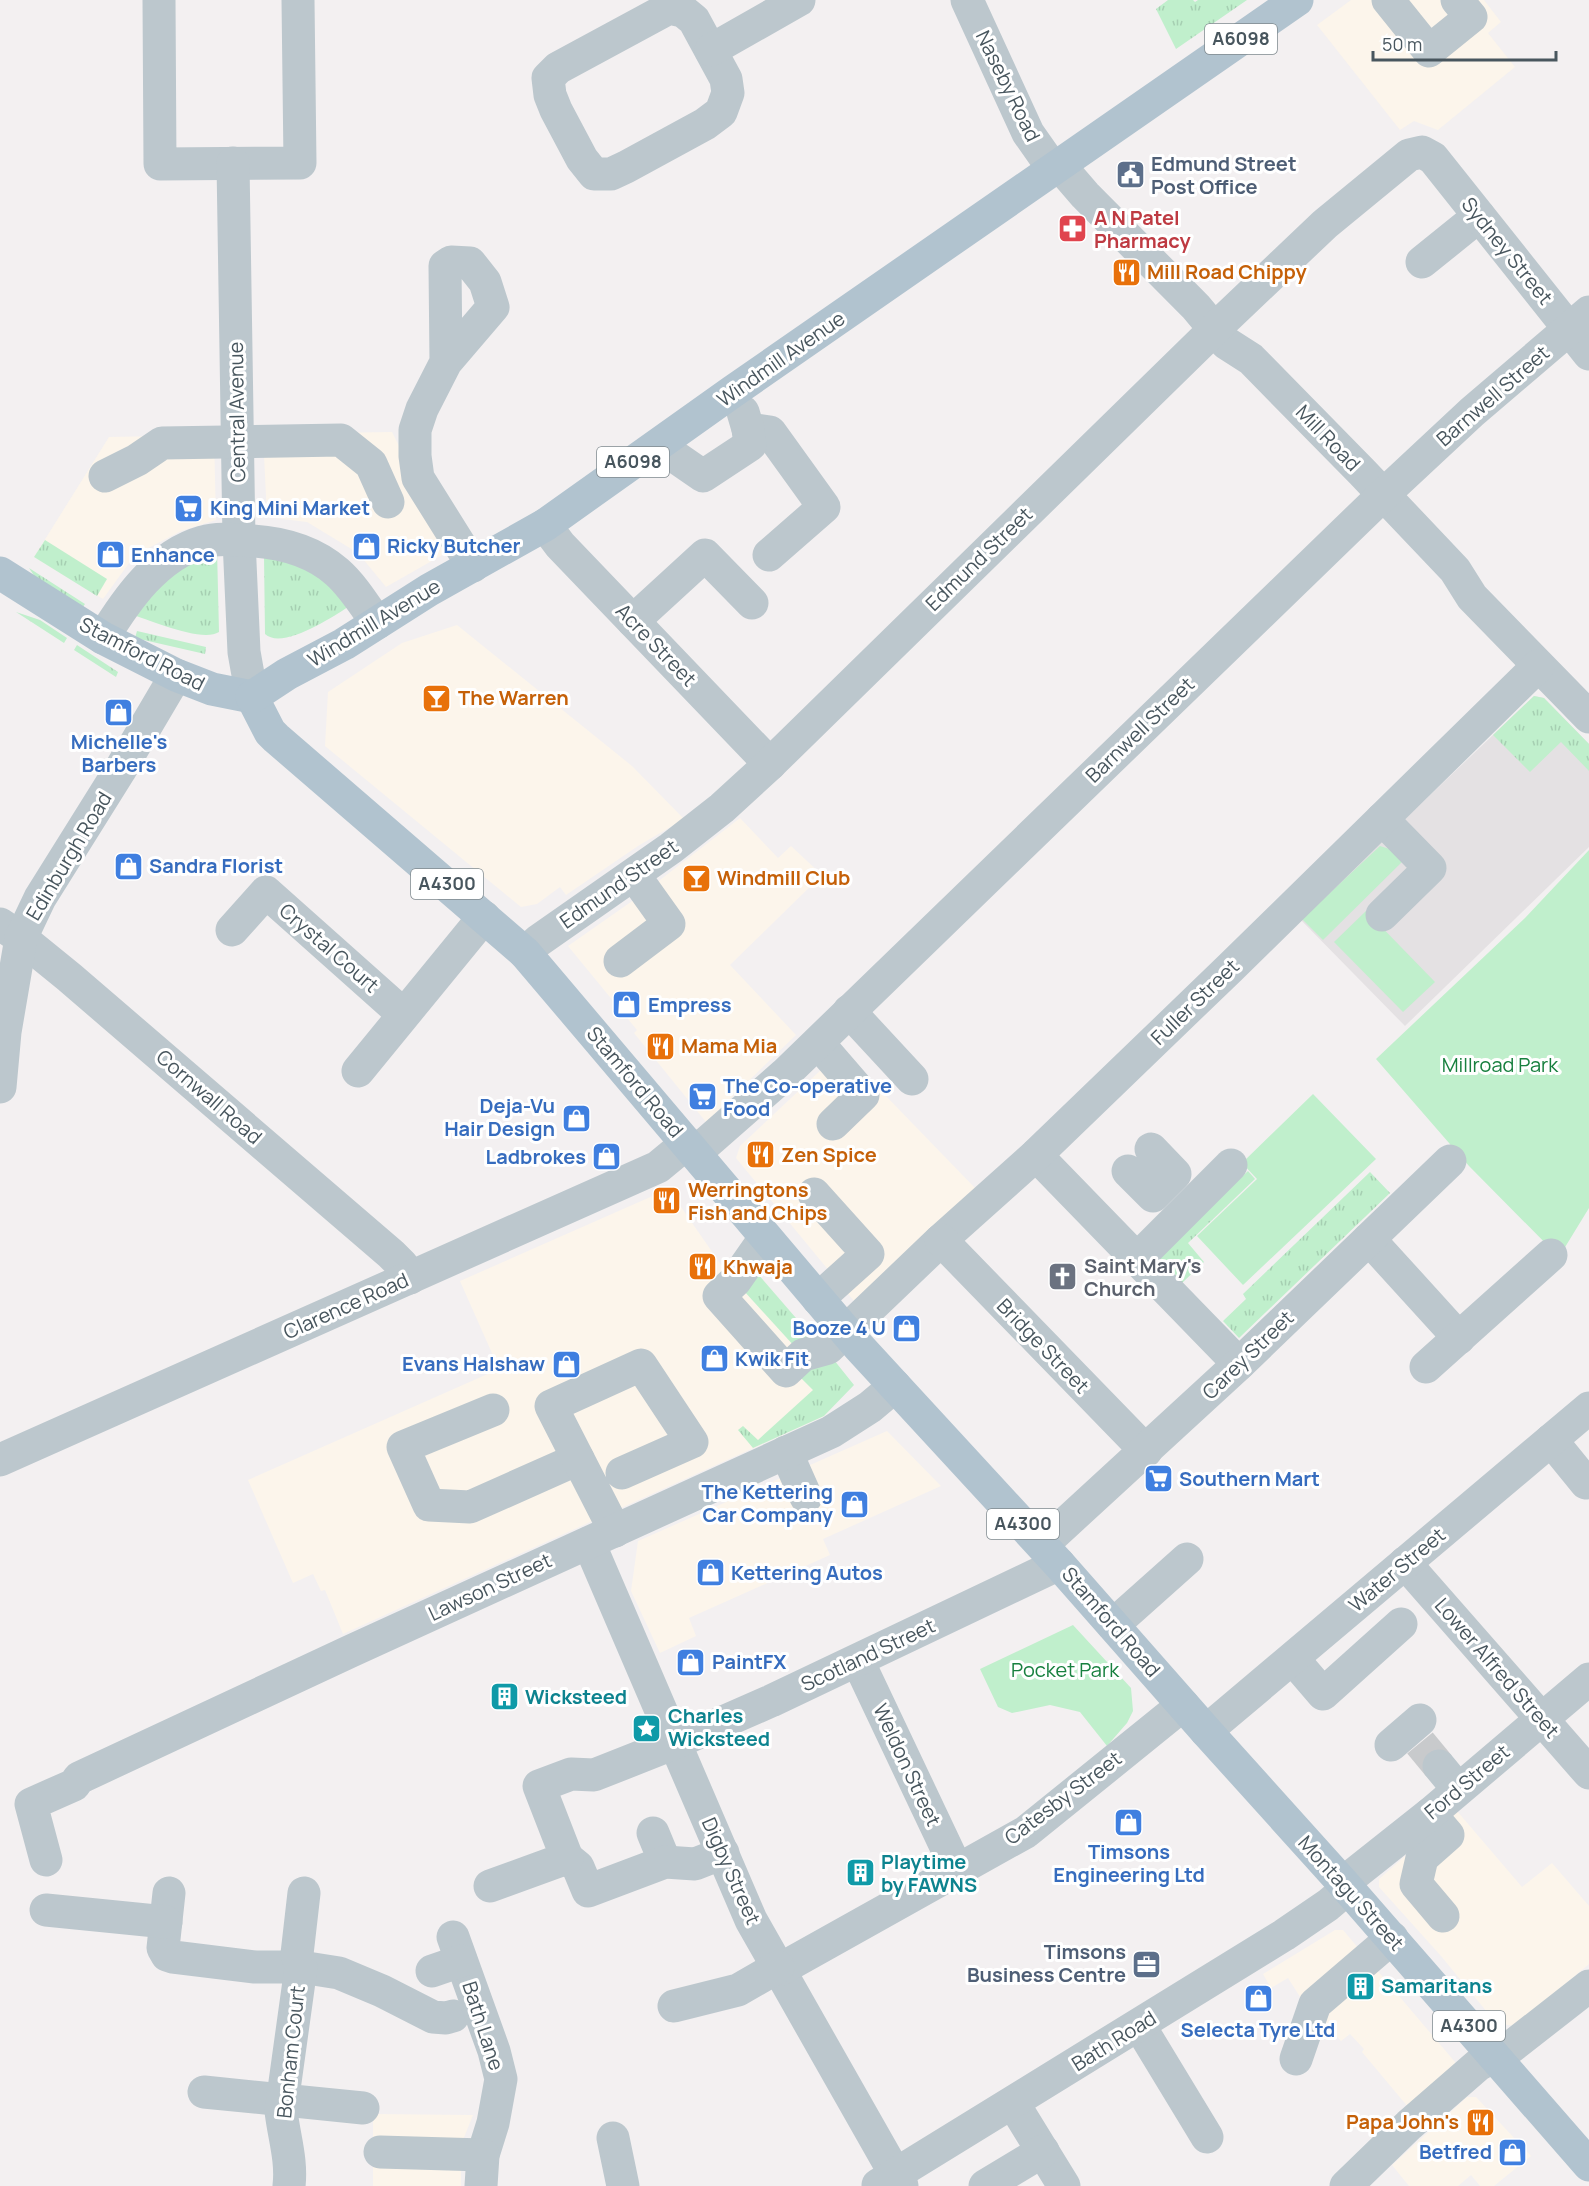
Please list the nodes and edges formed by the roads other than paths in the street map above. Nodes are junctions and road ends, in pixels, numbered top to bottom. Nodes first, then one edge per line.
1 (159, 0) edge
2 (298, 0) edge
3 (799, 0) edge
4 (967, 0) edge
5 (1297, 0) edge
6 (1388, 0) edge
7 (1457, 0) edge
8 (711, 50) junction
9 (1422, 152) joint
10 (232, 163) junction
11 (1057, 168) junction
12 (1479, 216) junction
13 (1422, 262) dead end
14 (1579, 321) edge
15 (1214, 330) junction
16 (1589, 354) edge
17 (446, 362) dead end
18 (732, 392) junction
19 (748, 429) junction
20 (237, 442) junction
21 (663, 442) junction
22 (105, 476) dead end
23 (1383, 495) junction
24 (388, 502) dead end
25 (545, 525) junction
26 (239, 540) junction
27 (769, 555) dead end
28 (473, 566) junction
29 (0, 573) edge
30 (752, 603) dead end
31 (633, 621) junction
32 (377, 623) junction
33 (103, 638) junction
34 (1538, 666) junction
35 (176, 675) junction
36 (252, 697) junction
37 (1589, 717) edge
38 (770, 764) junction
39 (1382, 819) junction
40 (634, 875) junction
41 (1382, 915) dead end
42 (484, 917) junction
43 (232, 930) dead end
44 (11, 931) edge
45 (525, 953) junction
46 (620, 961) dead end
47 (849, 1011) junction
48 (403, 1014) junction
49 (818, 1043) junction
50 (358, 1071) dead end
51 (912, 1079) dead end
52 (0, 1087) edge
53 (833, 1124) dead end
54 (691, 1148) junction
55 (1036, 1155) junction
56 (1140, 1160) dead end
57 (1450, 1161) dead end
58 (1231, 1165) dead end
59 (814, 1194) dead end
60 (1185, 1210) junction
61 (765, 1238) junction
62 (1369, 1239) junction
63 (941, 1240) junction
64 (1551, 1255) dead end
65 (1137, 1258) junction
66 (410, 1278) junction
67 (818, 1299) junction
68 (846, 1332) junction
69 (1459, 1338) junction
70 (1239, 1364) junction
71 (1426, 1367) dead end
72 (895, 1386) junction
73 (1589, 1408) edge
74 (493, 1410) dead end
75 (1551, 1440) junction
76 (1146, 1451) junction
77 (786, 1452) junction
78 (578, 1459) junction
79 (0, 1460) edge
80 (622, 1473) dead end
81 (1586, 1483) dead end
82 (806, 1497) dead end
83 (602, 1537) junction
84 (1051, 1555) junction
85 (1187, 1559) dead end
86 (1405, 1563) junction
87 (1401, 1624) dead end
88 (1113, 1625) junction
89 (1293, 1659) junction
90 (858, 1661) junction
91 (1589, 1679) edge
92 (1183, 1705) junction
93 (1542, 1718) junction
94 (1206, 1731) junction
95 (675, 1743) junction
96 (1589, 1773) edge
97 (1430, 1814) junction
98 (723, 1853) junction
99 (567, 1858) junction
100 (45, 1860) dead end
101 (957, 1870) junction
102 (490, 1886) dead end
103 (1346, 1886) junction
104 (304, 1893) dead end
105 (46, 1911) dead end
106 (1443, 1916) dead end
107 (1392, 1938) junction
108 (449, 1956) dead end
109 (299, 1961) junction
110 (779, 1968) junction
111 (1589, 1986) edge
112 (674, 2006) dead end
113 (453, 2016) dead end
114 (1139, 2025) junction
115 (1496, 2057) junction
116 (1296, 2059) dead end
117 (204, 2092) dead end
118 (282, 2100) junction
119 (1013, 2103) junction
120 (363, 2108) dead end
121 (1207, 2137) dead end
122 (613, 2138) dead end
123 (1043, 2151) junction
124 (380, 2152) dead end
125 (1589, 2165) edge
126 (482, 2170) edge
127 (1359, 2181) edge
128 (891, 2182) edge
129 (289, 2186) edge
130 (622, 2186) edge
131 (985, 2186) edge
132 (1064, 2186) edge

1 - 10 street
2 - 10 street
3 - 8 street
4 - 11 street, Naseby Road
5 - 11 main road, Windmill Avenue / A6098
6 - 7 street
8 - 8 street
9 - 12 street, Sydney Street
9 - 15 street, Edmund Street
10 - 20 street, Central Avenue
11 - 15 street, Mill Road
11 - 18 main road, Windmill Avenue / A6098
12 - 13 street
12 - 14 street, Sydney Street
14 - 16 street, Sydney Street
14 - 23 street, Barnwell Street
15 - 23 street, Mill Road
15 - 38 street, Edmund Street
17 - 28 street
18 - 19 street
18 - 21 main road, Windmill Avenue / A6098
19 - 21 street
19 - 27 street
20 - 22 street
20 - 24 street
20 - 26 street, Central Avenue
21 - 25 main road, Windmill Avenue / A6098
23 - 34 street, Mill Road
23 - 47 street, Barnwell Street
25 - 28 main road, Windmill Avenue / A6098
25 - 31 street, Acre Street
26 - 32 street
26 - 33 street
26 - 36 street, Central Avenue
28 - 32 main road, Windmill Avenue / A6098
29 - 33 main road, Stamford Road
30 - 31 street
31 - 38 street, Acre Street
32 - 36 main road, Windmill Avenue / A6098
33 - 35 main road, Stamford Road
34 - 37 street, Mill Road
34 - 39 street, Fuller Street
35 - 36 main road, Stamford Road
35 - 44 street, Edinburgh Road
36 - 42 main road, Stamford Road / A4300
38 - 40 street, Edmund Street
39 - 41 street
39 - 55 street, Fuller Street
40 - 45 street, Edmund Street
40 - 46 street
42 - 45 main road, Stamford Road / A4300
42 - 48 street
43 - 48 street, Crystal Court
44 - 52 street, Edinburgh Road
44 - 66 street, Cornwall Road
45 - 54 main road, Stamford Road / A4300
47 - 49 street, Barnwell Street
47 - 51 street
48 - 50 street
49 - 53 street
49 - 54 street, Barnwell Street
54 - 61 main road, Stamford Road / A4300
54 - 66 street, Clarence Road
55 - 63 street, Fuller Street
55 - 65 street
56 - 60 street
57 - 62 street, Carey Street
58 - 60 street
59 - 67 street
60 - 65 street
61 - 67 main road, Stamford Road / A4300
61 - 68 street, Fuller Street
62 - 69 street
62 - 70 street, Carey Street
63 - 68 street, Fuller Street
63 - 76 street, Bridge Street
64 - 69 street
65 - 70 street
66 - 79 street, Clarence Road
67 - 68 main road, Stamford Road / A4300
68 - 72 main road, Stamford Road / A4300
69 - 71 street
70 - 76 street, Carey Street
72 - 77 street, Lawson Street
72 - 84 main road, Stamford Road / A4300
73 - 75 street, Water Street
74 - 78 street
75 - 81 street
75 - 86 street, Water Street
76 - 84 street, Carey Street
77 - 82 street
77 - 83 street, Lawson Street
78 - 80 street, Digby Street
78 - 83 street, Digby Street
83 - 95 street, Digby Street
83 - 100 street, Lawson Street
84 - 88 main road, Stamford Road / A4300
84 - 90 street, Scotland Street
85 - 88 street
86 - 89 street, Water Street
86 - 93 street, Lower Alfred Street
87 - 89 street
88 - 92 main road, Stamford Road / A4300
89 - 94 street, Water Street
90 - 95 street, Scotland Street
90 - 101 street, Weldon Street
91 - 93 street, Ford Street
92 - 94 main road, Montagu Street / A4300
92 - 101 street, Catesby Street
93 - 96 street, Lower Alfred Street
93 - 97 street, Ford Street
94 - 103 main road, Montagu Street / A4300
95 - 98 street, Digby Street
95 - 99 street, Scotland Street
97 - 103 street, Ford Street
97 - 106 street
98 - 99 street
98 - 110 street, Digby Street
99 - 102 street
101 - 110 street, Catesby Street
103 - 107 main road, Montagu Street / A4300
103 - 114 street, Bath Road
104 - 109 street, Bonham Court
105 - 109 street
107 - 115 main road, Montagu Street / A4300
107 - 116 street
108 - 126 street, Bath Lane
109 - 113 street
109 - 118 street, Bonham Court
110 - 112 street, Catesby Street
110 - 128 street, Digby Street
111 - 115 street
114 - 119 street, Bath Road
114 - 121 street
115 - 125 main road, Montagu Street / A4300
115 - 127 street
117 - 118 street
118 - 120 street
118 - 129 street, Bonham Court
119 - 123 street
119 - 128 street, Bath Road
122 - 130 street
123 - 131 street
123 - 132 street
124 - 126 street

